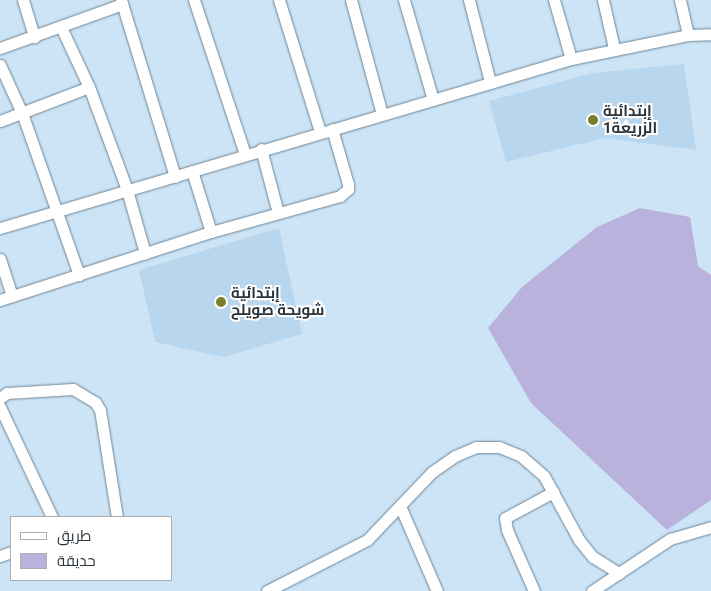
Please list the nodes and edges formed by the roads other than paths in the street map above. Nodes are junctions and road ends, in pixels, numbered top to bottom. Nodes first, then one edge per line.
1 (22, 0) edge
2 (194, 0) edge
3 (279, 0) edge
4 (351, 0) edge
5 (404, 0) edge
6 (468, 0) edge
7 (554, 0) edge
8 (603, 0) edge
9 (680, 0) edge
10 (121, 2) edge
11 (61, 27) junction
12 (711, 34) edge
13 (688, 35) junction
14 (34, 37) junction
15 (0, 48) edge
16 (614, 48) junction
17 (571, 58) junction
18 (0, 65) edge
19 (490, 82) junction
20 (89, 86) junction
21 (433, 100) junction
22 (22, 113) junction
23 (382, 114) junction
24 (0, 121) edge
25 (332, 129) junction
26 (320, 132) junction
27 (260, 149) junction
28 (245, 154) junction
29 (192, 171) junction
30 (175, 177) junction
31 (127, 190) junction
32 (58, 209) junction
33 (278, 212) junction
34 (0, 228) edge
35 (211, 232) junction
36 (145, 253) junction
37 (0, 259) edge
38 (79, 275) junction
39 (12, 296) junction
40 (0, 300) edge
41 (0, 398) edge
42 (0, 407) edge
43 (553, 492) junction
44 (400, 506) junction
45 (52, 516) edge
46 (117, 516) edge
47 (711, 527) edge
48 (619, 573) junction
49 (267, 591) edge
50 (437, 591) edge
51 (534, 591) edge
52 (592, 591) edge

1 - 14 street
2 - 28 street
3 - 26 street
4 - 23 street
5 - 21 street
6 - 19 street
7 - 17 street
8 - 16 street
9 - 13 street
10 - 11 street
10 - 30 street
11 - 14 street
11 - 20 street
12 - 13 street
13 - 16 street
14 - 15 street
16 - 17 street
17 - 19 street
18 - 22 street
19 - 21 street
20 - 22 street
20 - 31 street
21 - 23 street
22 - 24 street
22 - 32 street
23 - 25 street
25 - 26 street
25 - 33 street
26 - 27 street
27 - 28 street
27 - 33 street
28 - 29 street
29 - 30 street
29 - 35 street
30 - 31 street
31 - 32 street
31 - 36 street
32 - 34 street
32 - 38 street
33 - 35 street
35 - 36 street
36 - 38 street
37 - 39 street
38 - 39 street
39 - 40 street
41 - 46 street
42 - 45 street
43 - 44 street
43 - 48 street
43 - 51 street
44 - 49 street
44 - 50 street
47 - 48 street
48 - 52 street

